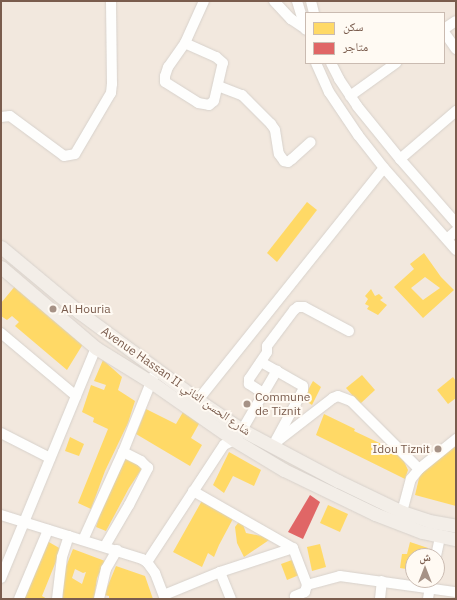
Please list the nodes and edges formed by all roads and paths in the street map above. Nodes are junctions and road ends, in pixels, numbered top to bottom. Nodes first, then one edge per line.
1 (111, 1) edge
2 (204, 1) edge
3 (274, 1) edge
4 (297, 1) edge
5 (311, 1) edge
6 (314, 12) edge
7 (456, 21) edge
8 (305, 27) edge
9 (305, 29) edge
10 (445, 29) edge
11 (445, 32) edge
12 (184, 43) junction
13 (456, 50) edge
14 (316, 64) edge
15 (331, 64) edge
16 (395, 64) edge
17 (218, 86) junction
18 (350, 96) junction
19 (456, 112) edge
20 (1, 117) edge
21 (311, 142) dead end
22 (400, 159) junction
23 (384, 168) junction
24 (456, 223) edge
25 (456, 231) edge
26 (447, 239) junction
27 (1, 247) edge
28 (456, 250) edge
29 (1, 267) edge
30 (79, 312) junction
31 (68, 324) junction
32 (348, 330) dead end
33 (3, 339) edge
34 (96, 348) junction
35 (261, 362) junction
36 (156, 369) junction
37 (277, 370) junction
38 (151, 382) junction
39 (263, 393) junction
40 (76, 396) junction
41 (198, 400) junction
42 (237, 426) junction
43 (1, 433) edge
44 (456, 439) edge
45 (227, 440) junction
46 (271, 446) junction
47 (123, 452) junction
48 (50, 458) junction
49 (419, 470) junction
50 (193, 491) junction
51 (402, 512) junction
52 (1, 515) edge
53 (24, 523) junction
54 (456, 526) edge
55 (48, 530) junction
56 (69, 536) junction
57 (440, 537) junction
58 (456, 539) edge
59 (83, 540) junction
60 (105, 546) junction
61 (293, 548) junction
62 (438, 548) edge
63 (117, 550) junction
64 (148, 562) junction
65 (220, 572) junction
66 (1, 578) edge
67 (382, 582) junction
68 (405, 583) edge
69 (307, 585) junction
70 (430, 588) edge
71 (444, 588) edge
72 (456, 592) edge
73 (164, 597) edge
74 (292, 598) edge
75 (19, 599) edge
76 (57, 599) edge
77 (99, 599) edge
78 (231, 599) edge
79 (380, 599) edge
80 (428, 599) edge

1 - 20 street
2 - 12 street
3 - 9 street
4 - 8 street
5 - 6 street
7 - 10 street
11 - 13 street
12 - 17 street
12 - 17 street
14 - 23 street
15 - 18 street
16 - 18 street
17 - 21 street
18 - 22 street
19 - 22 street
22 - 24 street
23 - 26 street
23 - 41 street
25 - 26 street
26 - 28 street
27 - 30 main road, Avenue Hassan II شارع الحسن الثاني
29 - 31 main road, Avenue Hassan II شارع الحسن الثاني
30 - 31 main road
30 - 36 main road, Avenue Hassan II شارع الحسن الثاني
31 - 34 main road, Avenue Hassan II شارع الحسن الثاني
32 - 35 street
33 - 40 street
34 - 38 main road, Avenue Hassan II شارع الحسن الثاني
34 - 40 street
35 - 37 street
35 - 39 street
36 - 38 street
36 - 41 main road, Avenue Hassan II شارع الحسن الثاني
37 - 39 street
37 - 46 street
38 - 45 main road, Avenue Hassan II شارع الحسن الثاني
38 - 47 street
39 - 42 street
40 - 48 street
41 - 42 main road, Avenue Hassan II شارع الحسن الثاني
42 - 45 street
42 - 46 main road, Avenue Hassan II شارع الحسن الثاني
43 - 48 street
44 - 49 street
45 - 50 street
45 - 57 main road, Avenue Hassan II شارع الحسن الثاني
46 - 49 street
46 - 51 main road, Avenue Hassan II شارع الحسن الثاني
47 - 59 street
47 - 60 street
48 - 53 street
49 - 51 street
50 - 61 street
50 - 64 street
51 - 54 main road, Avenue Hassan II شارع الحسن الثاني
52 - 53 street
53 - 55 street
53 - 66 street
55 - 56 street
55 - 75 street
56 - 59 street
56 - 76 street
57 - 58 main road, Avenue Hassan II شارع الحسن الثاني
57 - 62 street
59 - 60 street
60 - 63 street
61 - 65 street
61 - 69 street
63 - 64 street
63 - 77 street
64 - 73 street
65 - 73 street
65 - 78 street
67 - 68 street
67 - 69 street
67 - 79 street
69 - 74 street
70 - 80 street
71 - 72 street

